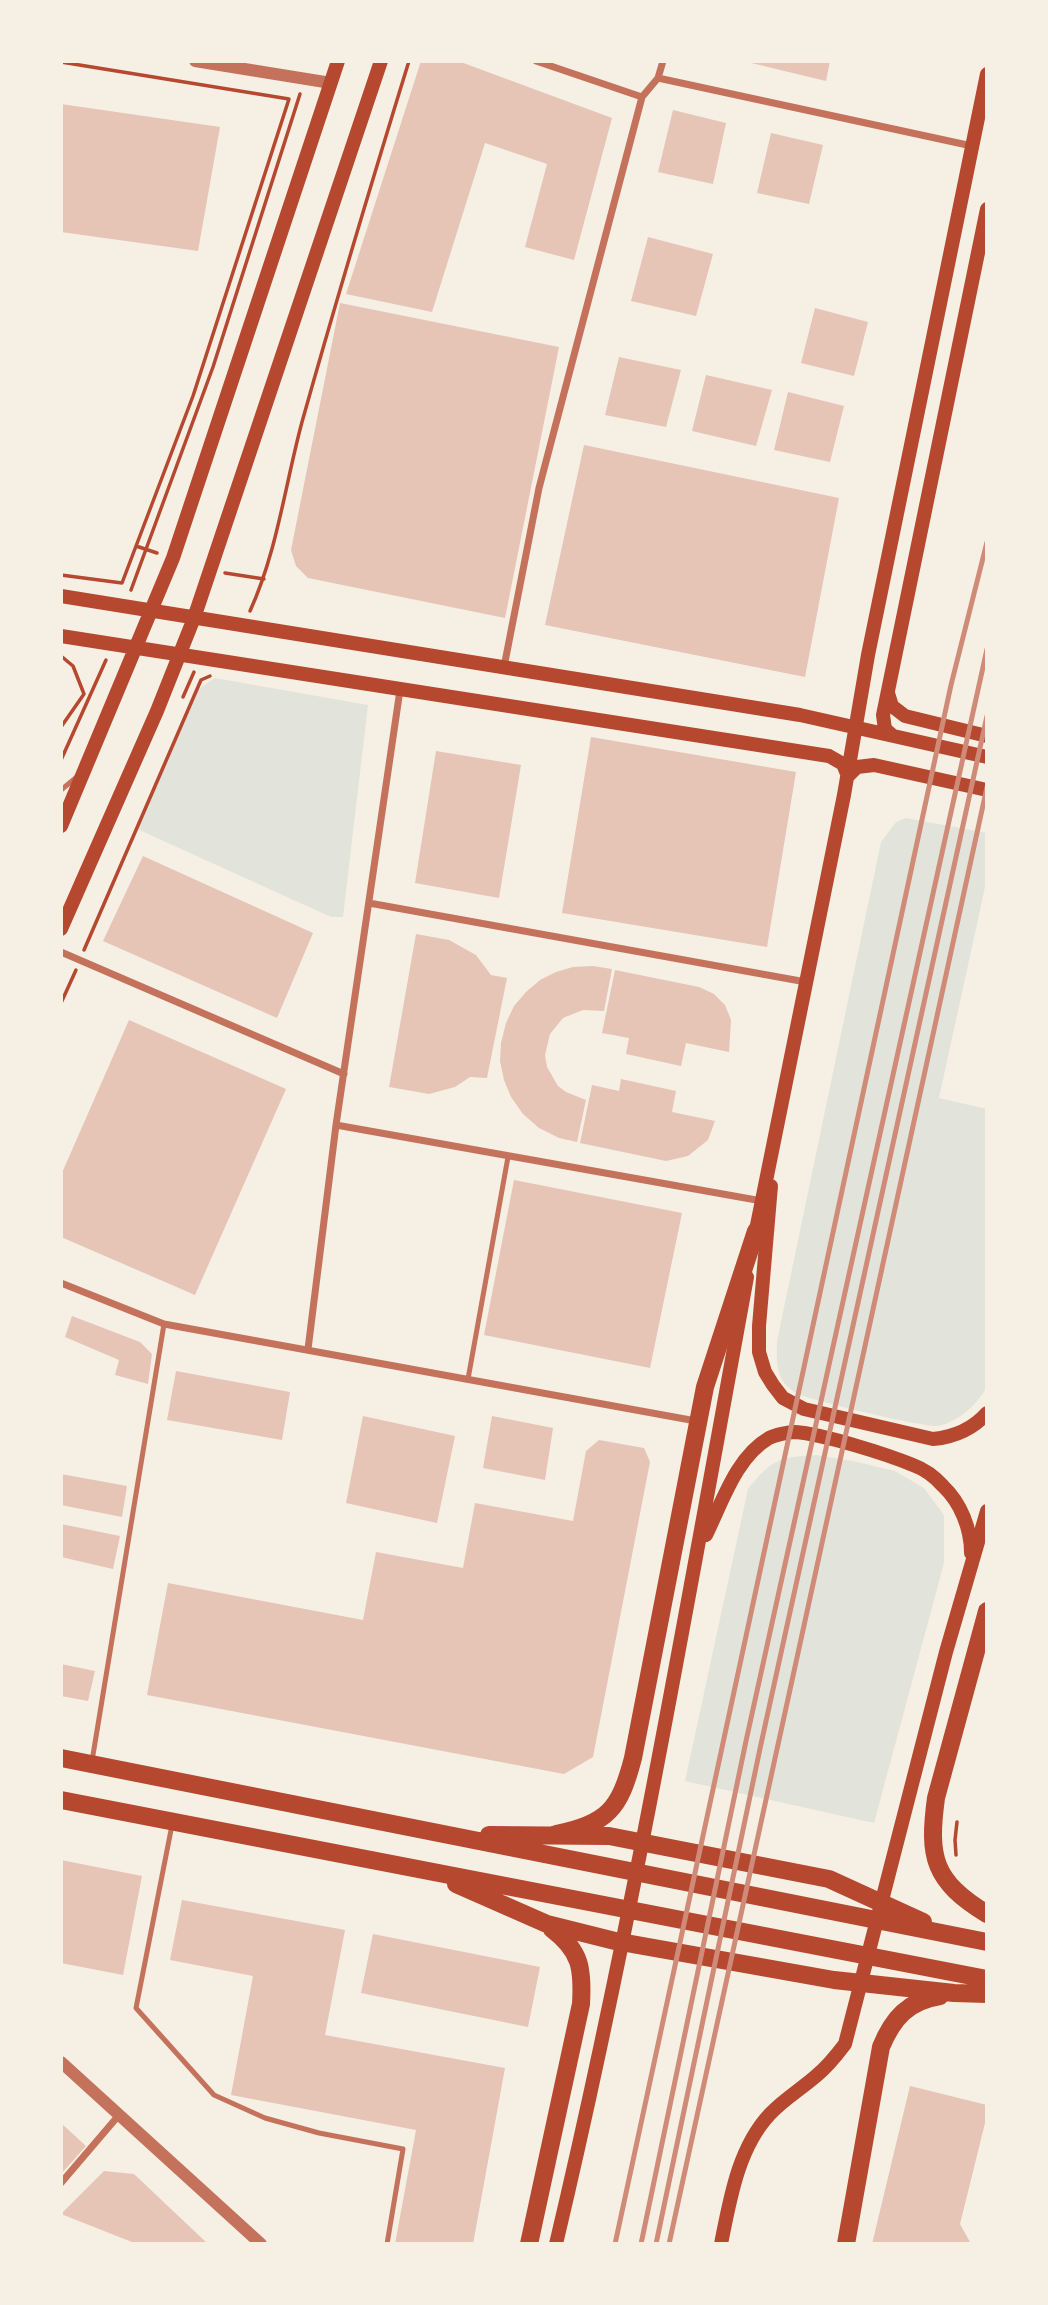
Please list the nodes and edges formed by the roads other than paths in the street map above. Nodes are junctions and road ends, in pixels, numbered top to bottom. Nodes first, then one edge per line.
1 (195, 61) edge
2 (338, 61) edge
3 (381, 61) edge
4 (536, 61) edge
5 (663, 61) edge
6 (987, 74) edge
7 (658, 78) junction
8 (331, 83) junction
9 (642, 97) junction
10 (972, 146) junction
11 (987, 209) edge
12 (61, 596) edge
13 (153, 611) junction
14 (194, 618) junction
15 (61, 636) edge
16 (137, 648) junction
17 (179, 654) junction
18 (504, 667) junction
19 (888, 688) junction
20 (400, 689) junction
21 (856, 727) junction
22 (892, 735) junction
23 (987, 736) edge
24 (987, 757) edge
25 (85, 769) junction
26 (848, 776) junction
27 (61, 790) edge
28 (987, 790) edge
29 (61, 826) edge
30 (369, 902) junction
31 (61, 929) edge
32 (61, 952) edge
33 (806, 982) junction
34 (344, 1074) junction
35 (336, 1125) junction
36 (508, 1157) junction
37 (770, 1160) junction
38 (762, 1201) junction
39 (756, 1231) junction
40 (61, 1283) edge
41 (163, 1324) junction
42 (309, 1349) junction
43 (468, 1379) junction
44 (987, 1413) edge
45 (697, 1421) junction
46 (987, 1511) edge
47 (697, 1553) junction
48 (971, 1565) junction
49 (987, 1611) edge
50 (61, 1758) edge
51 (92, 1764) junction
52 (61, 1800) edge
53 (173, 1822) junction
54 (556, 1834) junction
55 (453, 1836) junction
56 (430, 1872) junction
57 (987, 1914) edge
58 (547, 1924) junction
59 (951, 1935) junction
60 (987, 1942) edge
61 (987, 1979) edge
62 (954, 1993) junction
63 (987, 1994) edge
64 (61, 2062) edge
65 (119, 2115) junction
66 (61, 2183) edge
67 (721, 2243) edge
68 (261, 2244) edge
69 (387, 2244) edge
70 (529, 2244) edge
71 (556, 2244) edge
72 (846, 2244) edge

1 - 8 street
2 - 8 main road
3 - 14 main road
4 - 9 street
5 - 7 street
6 - 10 main road
7 - 9 street
7 - 10 street
8 - 13 main road
9 - 18 street
10 - 21 main road
11 - 19 main road
12 - 13 main road
13 - 14 main road
13 - 16 main road
14 - 17 main road
14 - 18 main road
15 - 16 main road
16 - 17 main road
16 - 25 main road
17 - 20 main road
17 - 31 main road
18 - 21 main road
19 - 22 main road
19 - 23 main road
20 - 26 main road
20 - 30 street
21 - 22 main road
21 - 26 main road
22 - 24 main road
25 - 27 lane
25 - 29 main road
26 - 28 main road
26 - 33 main road
30 - 33 street
30 - 34 street
32 - 34 street
33 - 37 main road
34 - 35 street
35 - 36 street
35 - 42 street
36 - 38 street
36 - 43 lane
37 - 38 main road
37 - 44 main road
38 - 39 main road
39 - 45 main road
39 - 47 main road
40 - 41 street
41 - 42 street
41 - 51 lane
42 - 43 street
43 - 45 street
45 - 54 main road
46 - 48 main road
47 - 48 main road
47 - 71 main road
48 - 67 main road
49 - 57 main road
50 - 51 main road
51 - 55 main road
52 - 53 main road
53 - 56 main road
53 - 69 lane
54 - 55 main road
54 - 59 main road
55 - 59 main road
56 - 58 main road
56 - 61 main road
58 - 62 main road
58 - 70 main road
59 - 60 main road
62 - 63 main road
62 - 72 main road
64 - 65 street
65 - 66 street
65 - 68 street

